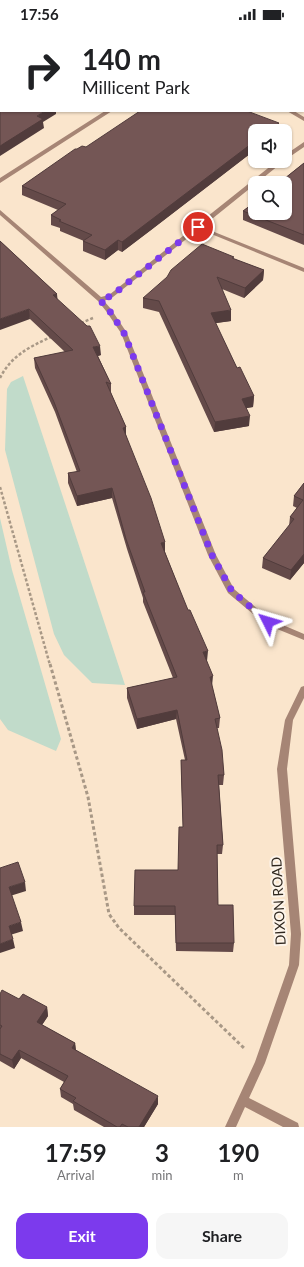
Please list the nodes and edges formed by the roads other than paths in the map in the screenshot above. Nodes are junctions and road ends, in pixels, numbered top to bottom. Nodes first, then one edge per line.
1 (108, 112) edge
2 (292, 112) edge
3 (304, 119) edge
4 (304, 144) edge
5 (292, 153) edge
6 (272, 168) edge
7 (0, 181) edge
8 (0, 212) edge
9 (198, 227) junction
10 (304, 270) edge
11 (100, 300) junction
12 (304, 637) edge
13 (304, 688) edge
14 (243, 1100) junction
15 (230, 1127) edge
16 (294, 1127) edge

1 - 7 street
2 - 3 street
4 - 5 street
6 - 9 street
8 - 11 street
9 - 10 street
9 - 11 street
11 - 12 street
13 - 14 street, DIXON ROAD
14 - 15 street, DIXON ROAD
14 - 16 street

